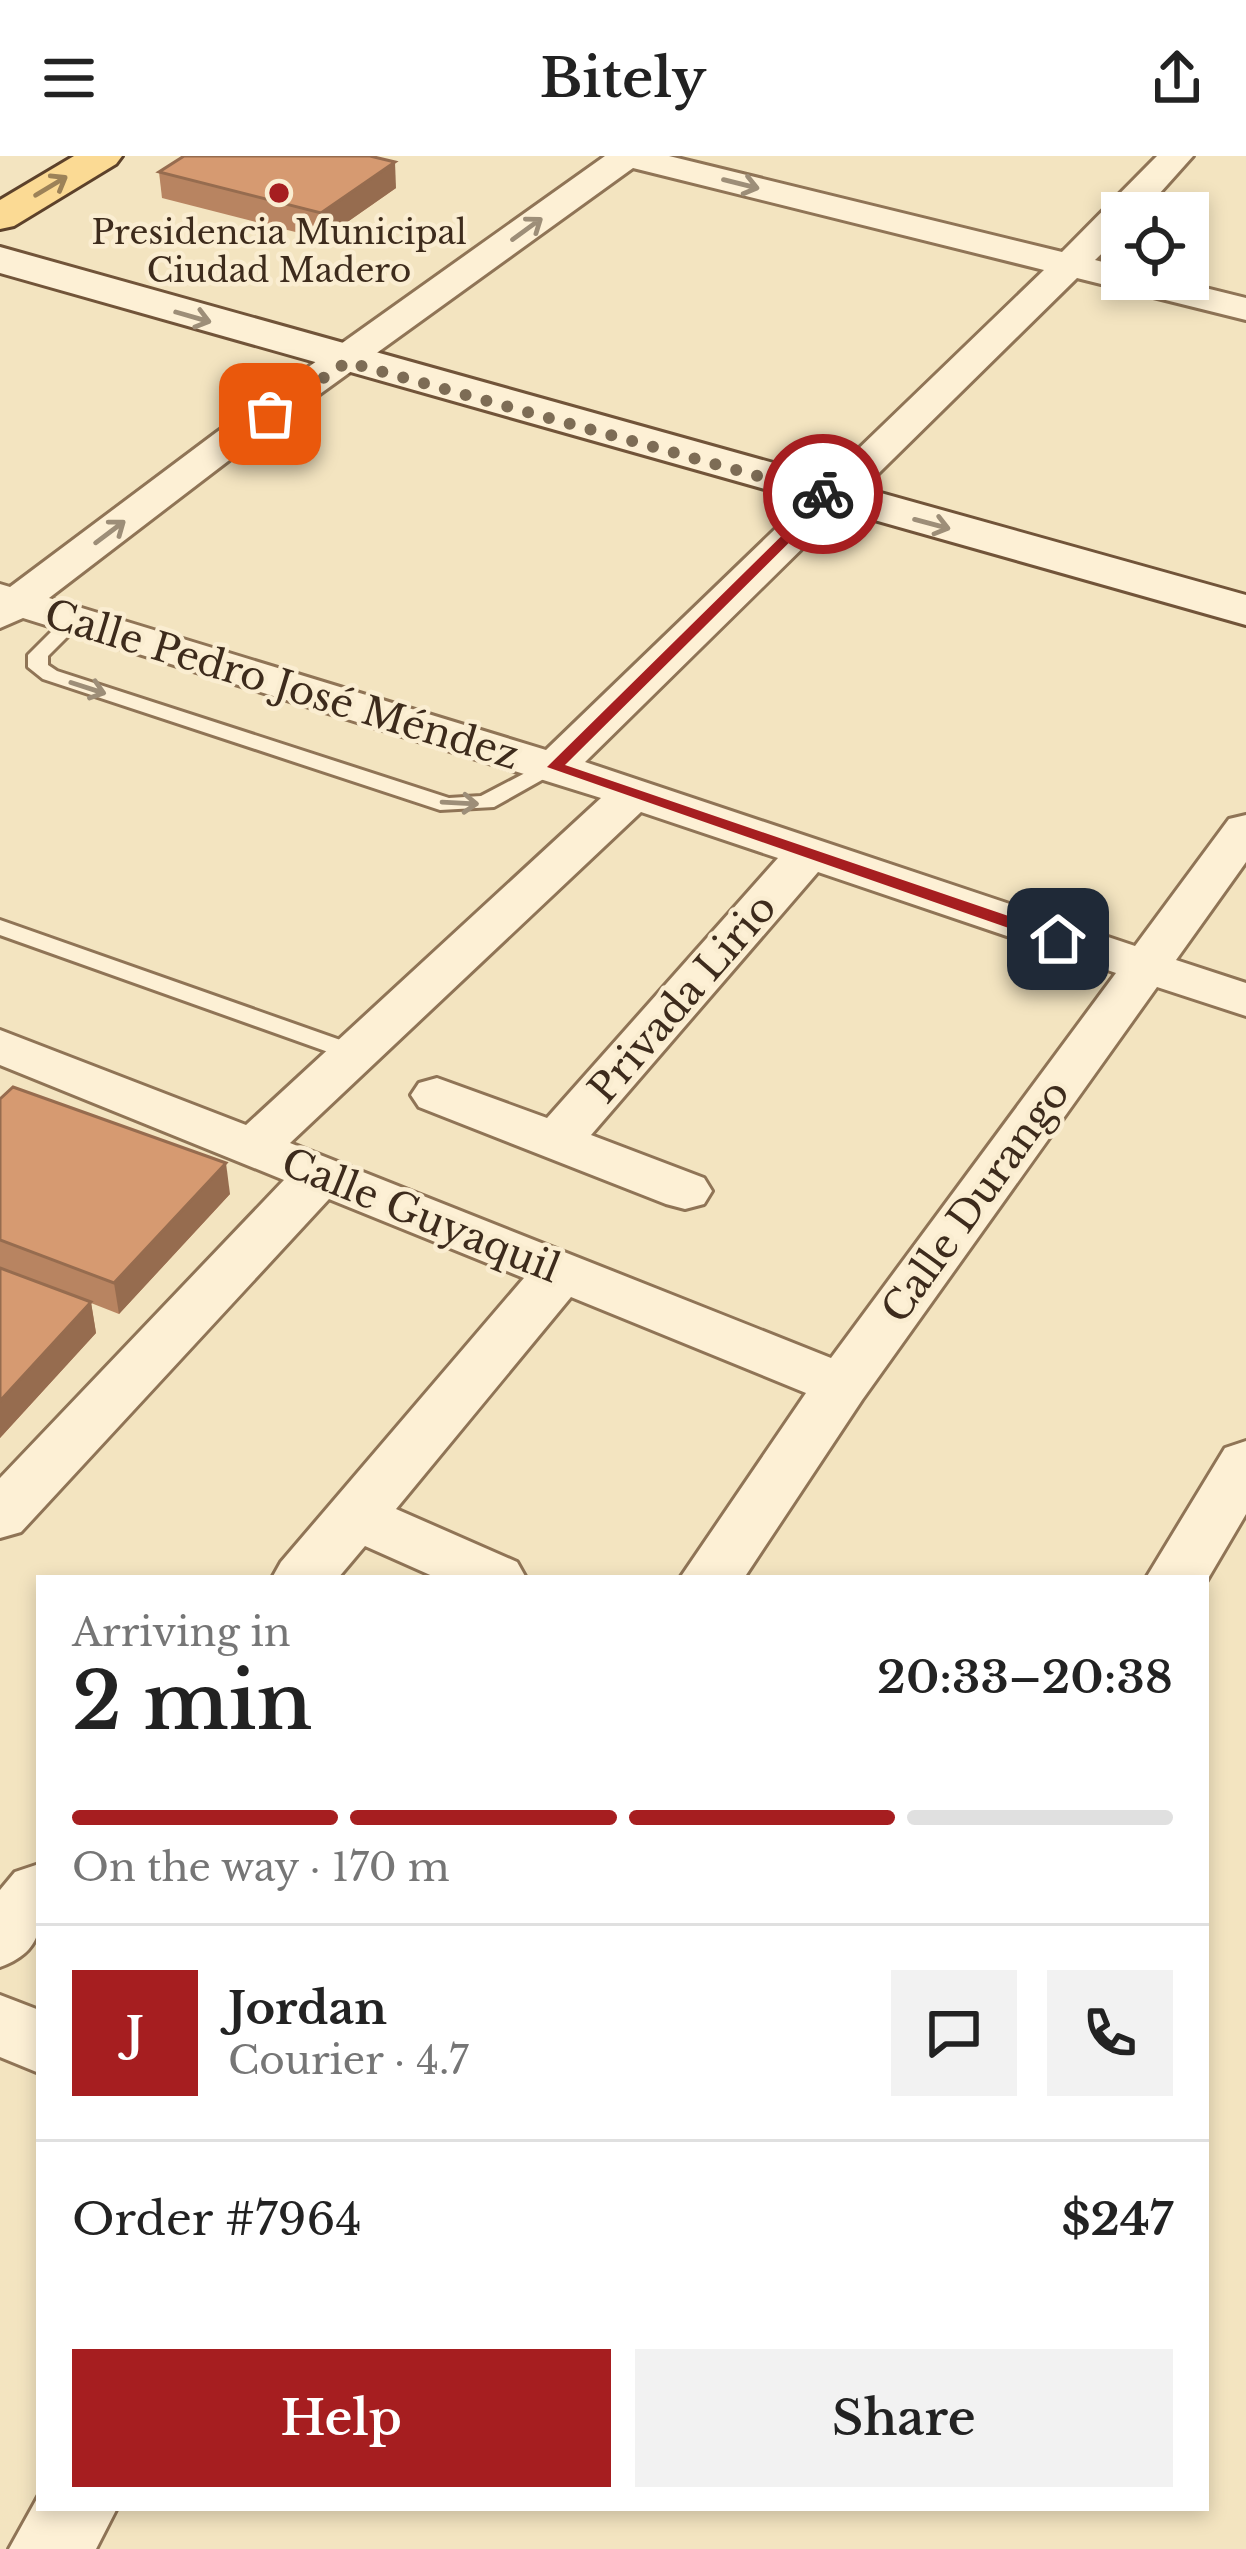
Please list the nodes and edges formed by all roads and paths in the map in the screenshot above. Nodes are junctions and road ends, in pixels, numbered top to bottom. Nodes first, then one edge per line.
1 (102, 156) edge
2 (627, 156) edge
3 (1176, 156) edge
4 (1142, 192) edge
5 (0, 217) edge
6 (1101, 236) edge
7 (0, 260) edge
8 (1073, 266) junction
9 (1101, 273) edge
10 (1209, 300) edge
11 (1246, 309) edge
12 (347, 362) junction
13 (829, 496) junction
14 (6, 605) edge
15 (1246, 610) edge
16 (74, 620) junction
17 (554, 767) junction
18 (633, 794) junction
19 (1246, 829) edge
20 (808, 854) junction
21 (0, 927) edge
22 (1142, 968) junction
23 (1246, 1000) edge
24 (0, 1046) edge
25 (354, 1053) junction
26 (437, 1095) dead end
27 (556, 1142) junction
28 (253, 1148) junction
29 (321, 1174) junction
30 (685, 1190) dead end
31 (561, 1272) junction
32 (842, 1385) junction
33 (1246, 1463) edge
34 (0, 1516) edge
35 (355, 1516) junction
36 (306, 1575) edge
37 (488, 1575) edge
38 (713, 1575) edge
39 (1179, 1575) edge
40 (36, 1896) edge
41 (0, 1938) edge
42 (0, 2025) edge
43 (36, 2041) edge
44 (75, 2511) edge
45 (49, 2549) edge

5 -> 1 main road
2 -> 8 street
12 -> 2 street
3 - 4 street
6 - 8 street
7 -> 12 main road
8 - 9 street
8 - 13 street
10 - 11 street
12 - 13 main road
14 -> 12 street
13 -> 15 main road
13 - 17 street
14 - 16 street, Calle Pedro José Méndez
16 - 17 street, Calle Pedro José Méndez
16 -> 17 lane
17 - 18 street, Calle Pedro José Méndez
18 - 20 street, Calle Pedro José Méndez
18 - 25 street
19 - 22 street, Calle Durango
20 - 22 street, Calle Pedro José Méndez
20 - 27 street, Privada Lirio
21 - 25 lane
22 - 23 street, Calle Pedro José Méndez
22 - 32 street, Calle Durango
24 - 28 street, Calle Guyaquil
25 - 28 street
26 - 27 street, Privada Lirio
27 - 30 street, Privada Lirio
28 - 29 street, Calle Guyaquil
29 - 31 street, Calle Guyaquil
29 - 34 street
31 - 32 street, Calle Guyaquil
31 - 35 street
32 - 38 street, Calle Durango
33 - 39 street
35 - 36 street
35 - 37 street
40 - 41 street
42 - 43 street
44 - 45 street

